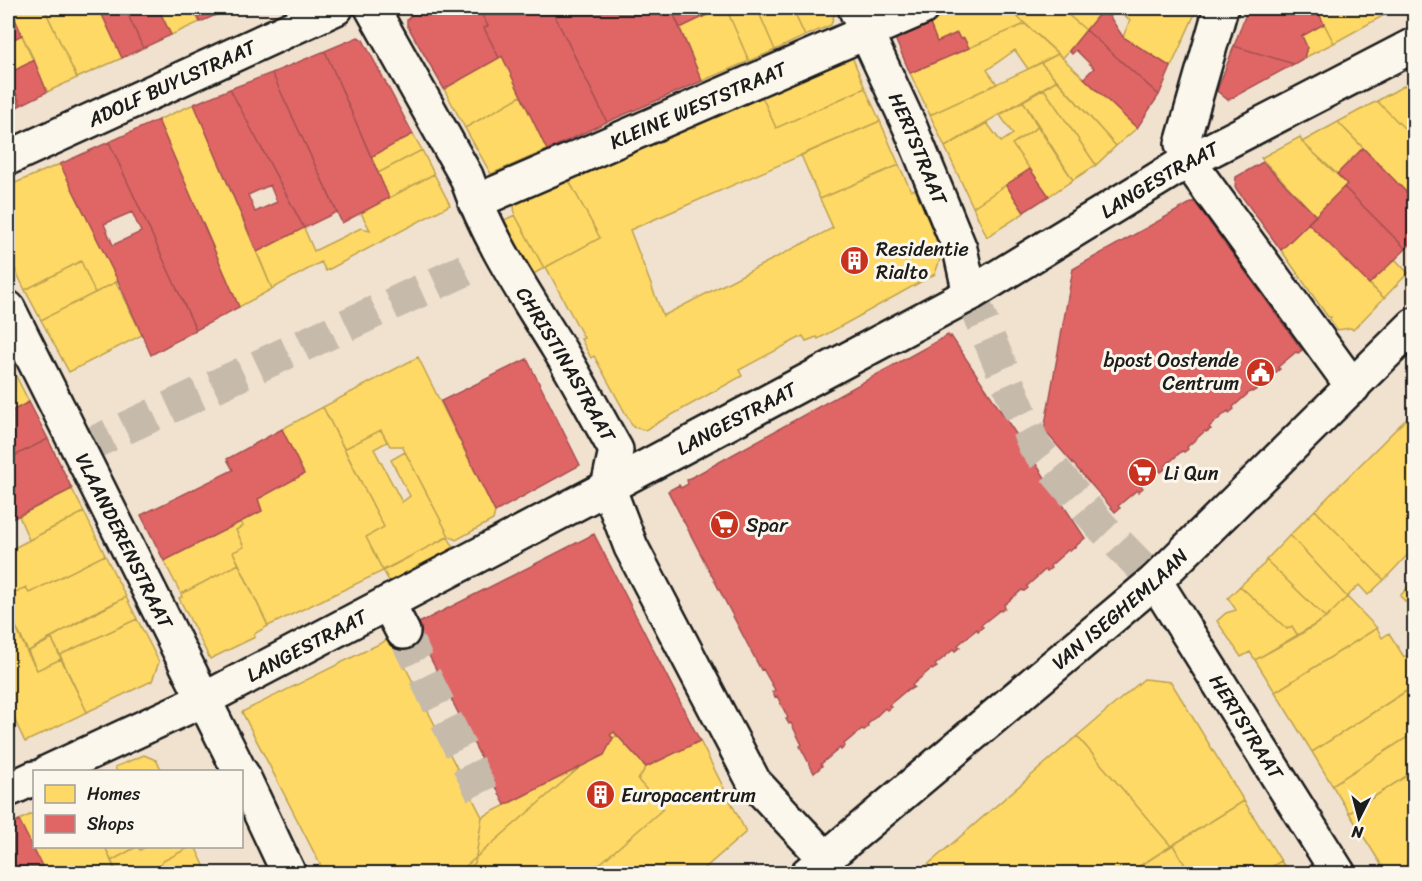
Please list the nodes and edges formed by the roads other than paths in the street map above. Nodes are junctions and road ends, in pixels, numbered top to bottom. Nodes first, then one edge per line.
1 (336, 8) edge
2 (372, 8) edge
3 (922, 8) edge
4 (1221, 8) edge
5 (861, 20) edge
6 (1414, 45) edge
7 (8, 158) edge
8 (1189, 162) junction
9 (475, 202) junction
10 (970, 294) junction
11 (8, 308) edge
12 (1414, 325) edge
13 (1353, 387) junction
14 (608, 487) junction
15 (1155, 581) junction
16 (388, 603) junction
17 (403, 632) tunnel mouth
18 (205, 699) junction
19 (50, 770) edge
20 (240, 770) edge
21 (243, 777) edge
22 (33, 778) edge
23 (8, 790) edge
24 (821, 868) edge
25 (289, 873) edge
26 (1339, 873) edge

1 - 7 street, ADOLF BUYLSTRAAT
2 - 9 street, CHRISTINASTRAAT
3 - 5 street, KLEINE WESTSTRAAT
4 - 8 street
5 - 9 street, KLEINE WESTSTRAAT
5 - 10 street, HERTSTRAAT
6 - 8 street, LANGESTRAAT
8 - 10 street, LANGESTRAAT
8 - 13 street
9 - 14 street, CHRISTINASTRAAT
10 - 14 street, LANGESTRAAT
11 - 18 street, VLAANDERENSTRAAT
12 - 13 street, VAN ISEGHEMLAAN
13 - 15 street, VAN ISEGHEMLAAN
14 - 16 street, LANGESTRAAT
14 - 24 street
15 - 24 street, VAN ISEGHEMLAAN
15 - 26 street, HERTSTRAAT
16 - 17 street
16 - 18 street, LANGESTRAAT
18 - 19 street, LANGESTRAAT
18 - 20 street, VLAANDERENSTRAAT
21 - 25 street, VLAANDERENSTRAAT
22 - 23 street

